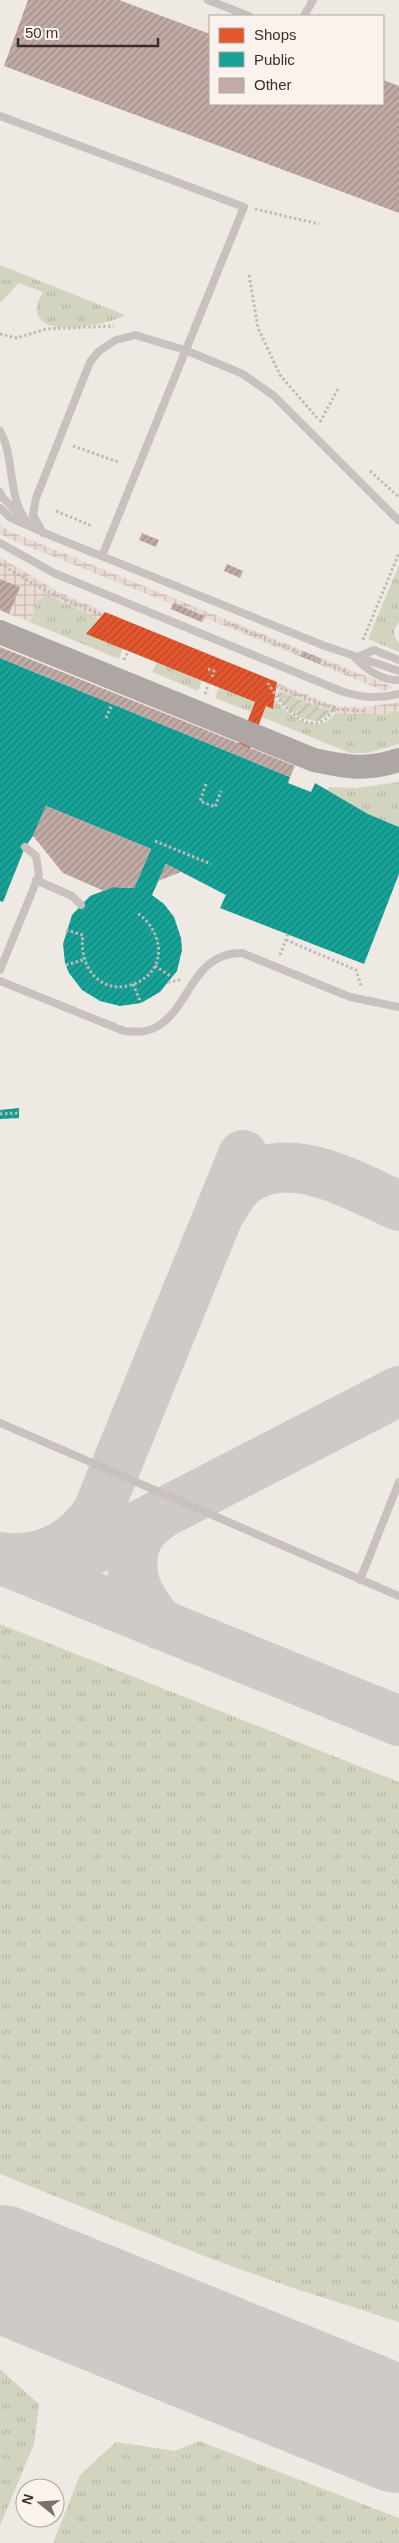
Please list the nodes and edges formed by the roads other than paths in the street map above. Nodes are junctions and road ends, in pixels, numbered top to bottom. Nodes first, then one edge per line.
1 (208, 0) edge
2 (313, 0) edge
3 (246, 15) edge
4 (305, 15) edge
5 (0, 116) edge
6 (185, 350) junction
7 (0, 431) edge
8 (0, 492) edge
9 (0, 508) edge
10 (399, 520) edge
11 (33, 528) junction
12 (44, 533) junction
13 (0, 543) edge
14 (102, 556) junction
15 (0, 632) edge
16 (356, 658) junction
17 (399, 660) edge
18 (399, 671) edge
19 (399, 680) edge
20 (399, 694) edge
21 (399, 760) edge
22 (25, 848) dead end
23 (36, 880) junction
24 (81, 905) dead end
25 (0, 970) edge
26 (0, 981) edge
27 (399, 1007) edge
28 (0, 1423) edge
29 (399, 1482) edge
30 (360, 1580) junction
31 (399, 1596) edge

1 - 3 lane
2 - 4 lane
5 - 6 lane
6 - 10 lane
6 - 12 lane
6 - 14 lane
7 - 11 lane
8 - 11 lane
9 - 11 lane
11 - 12 lane
12 - 14 lane
13 - 20 lane
14 - 16 lane
15 - 21 main road
16 - 17 lane
16 - 18 lane
16 - 19 lane
22 - 23 lane
23 - 24 lane
23 - 25 lane
26 - 27 lane
28 - 30 lane
29 - 30 lane
30 - 31 lane

